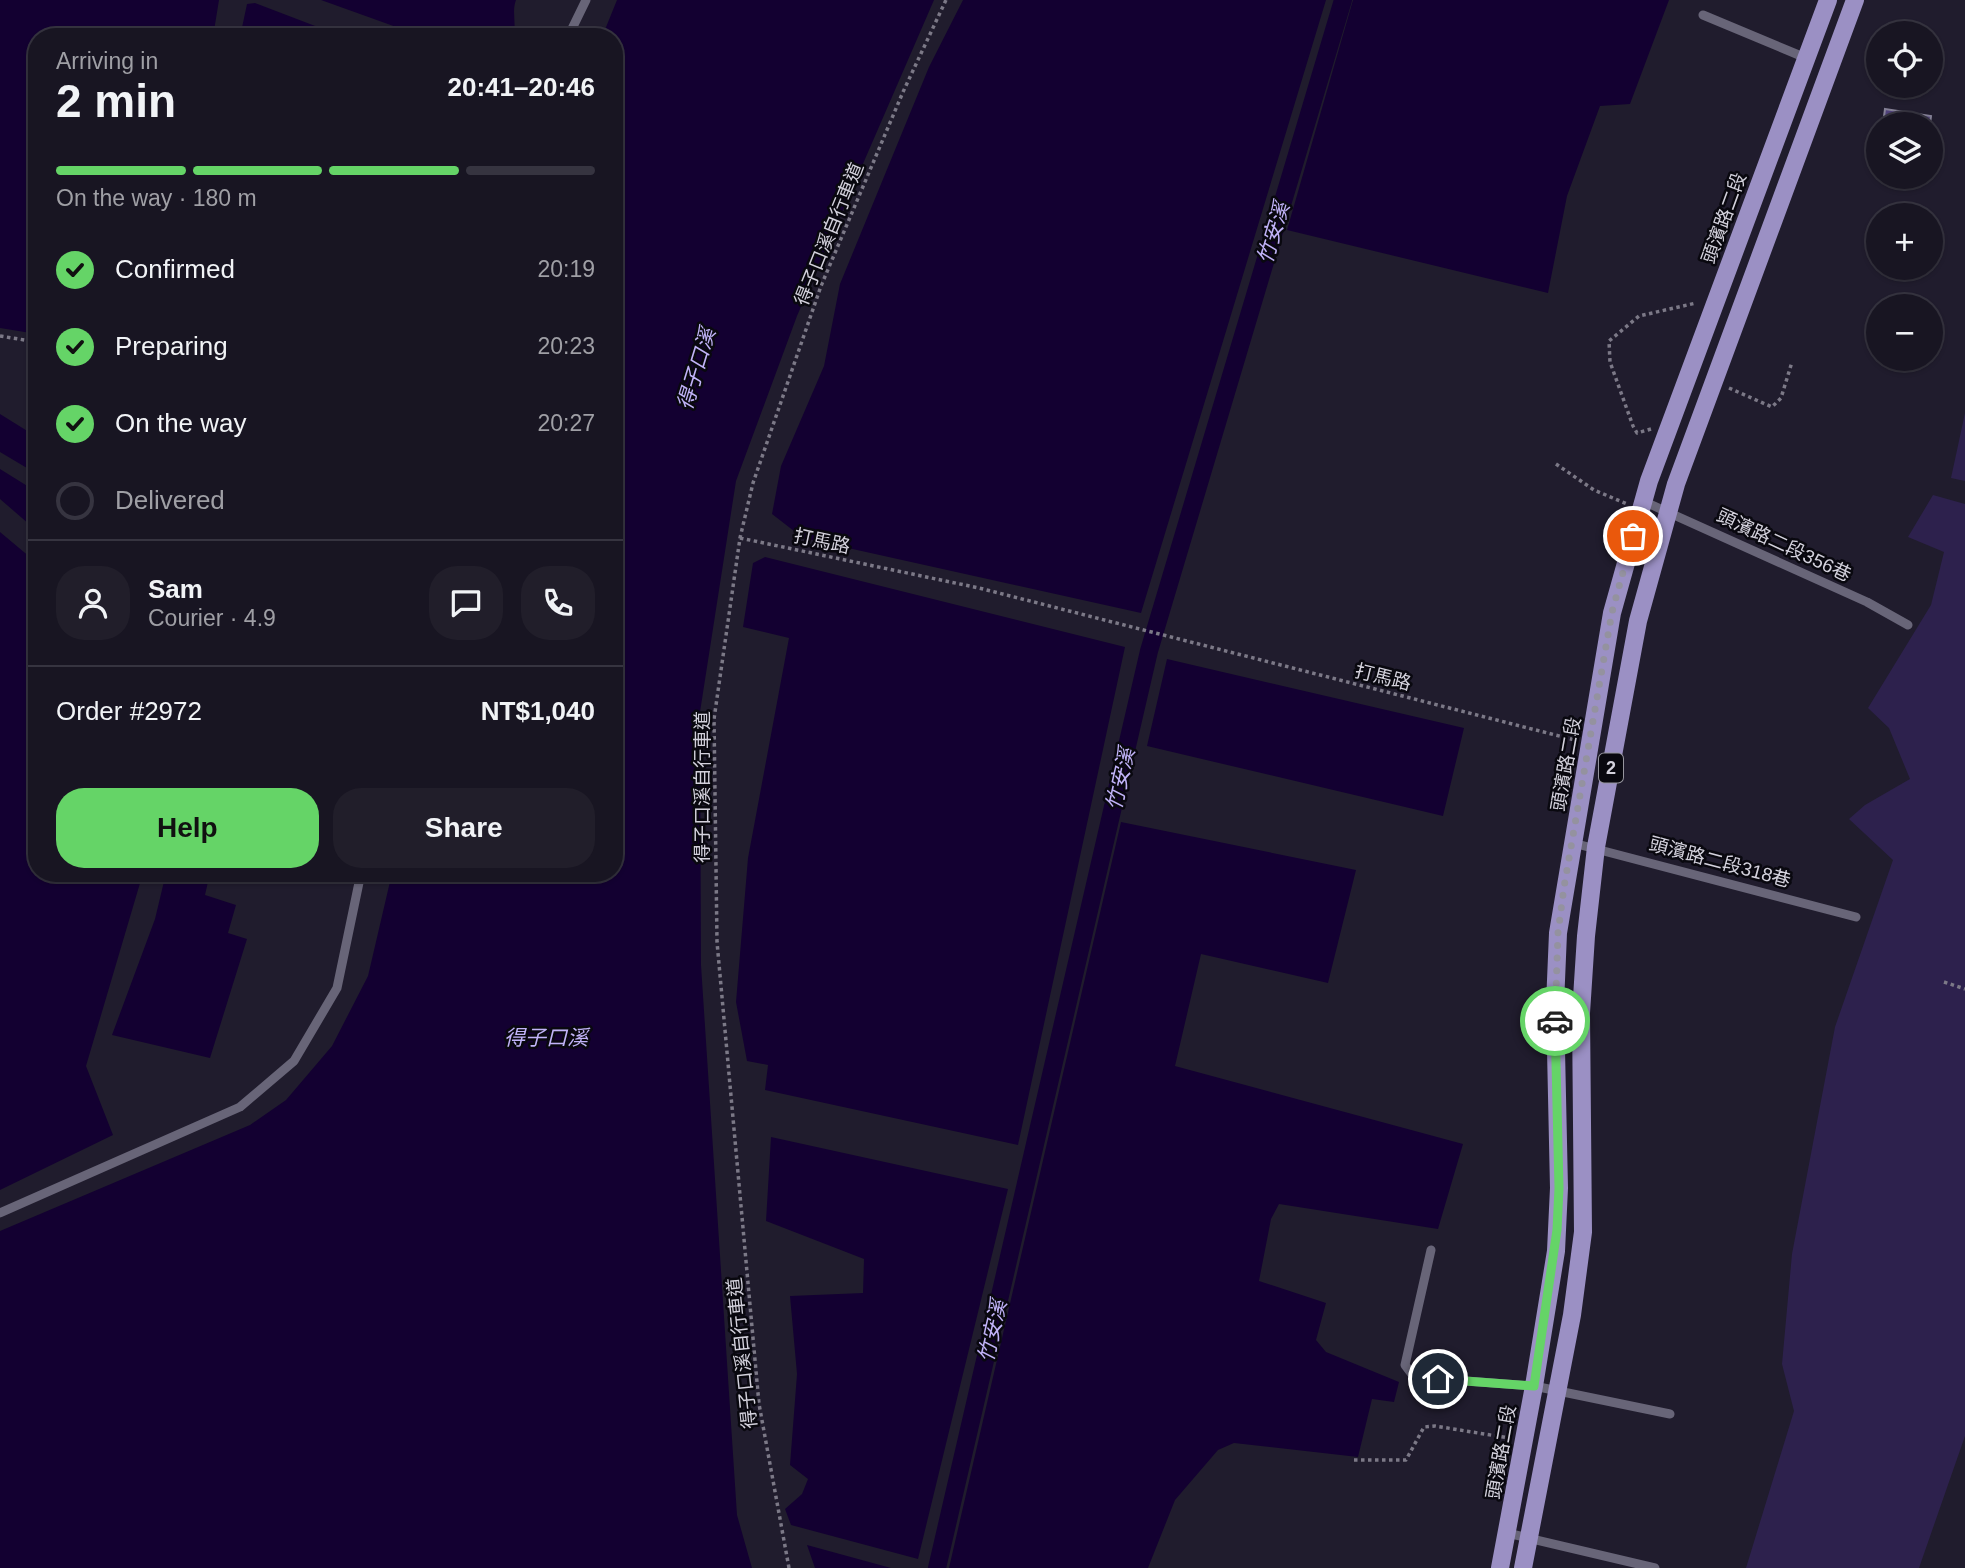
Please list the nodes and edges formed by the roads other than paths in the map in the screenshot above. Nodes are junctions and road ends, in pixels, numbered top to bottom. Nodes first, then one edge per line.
1 (586, 0) edge
2 (1828, 0) edge
3 (1855, 0) edge
4 (1703, 15) dead end
5 (573, 28) edge
6 (1806, 58) junction
7 (1785, 111) junction
8 (1808, 121) junction
9 (1747, 219) junction
10 (1771, 229) junction
11 (1642, 506) junction
12 (1669, 511) junction
13 (1908, 625) dead end
14 (1573, 843) junction
15 (1596, 847) junction
16 (359, 882) edge
17 (1856, 917) dead end
18 (0, 1213) edge
19 (1431, 1250) dead end
20 (1534, 1386) junction
21 (1557, 1392) junction
22 (1670, 1414) dead end
23 (1507, 1533) junction
24 (1530, 1539) junction
25 (1500, 1568) edge
26 (1523, 1568) edge
27 (1655, 1568) edge

1 - 5 lane
2 - 6 main road, 頭濱路二段 / 2
3 - 8 main road, 2
4 - 6 lane
6 - 7 main road, 頭濱路二段 / 2
7 - 8 main road
7 - 9 main road, 頭濱路二段 / 2
8 - 10 main road, 2
9 - 10 main road
9 - 11 main road, 頭濱路二段 / 2
10 - 12 main road, 2
11 - 12 lane, 頭濱路二段356巷
11 - 14 main road, 頭濱路二段 / 2
12 - 13 lane, 頭濱路二段356巷
12 - 15 main road, 2
14 - 15 lane, 頭濱路二段318巷
14 - 20 main road, 頭濱路二段 / 2
15 - 17 lane, 頭濱路二段318巷
15 - 21 main road, 2
16 - 18 lane
19 - 20 lane
20 - 21 lane
20 - 23 main road, 頭濱路二段 / 2
21 - 22 lane
21 - 24 main road, 2
23 - 24 lane
23 - 25 main road, 頭濱路二段 / 2
24 - 26 main road, 2
24 - 27 lane

